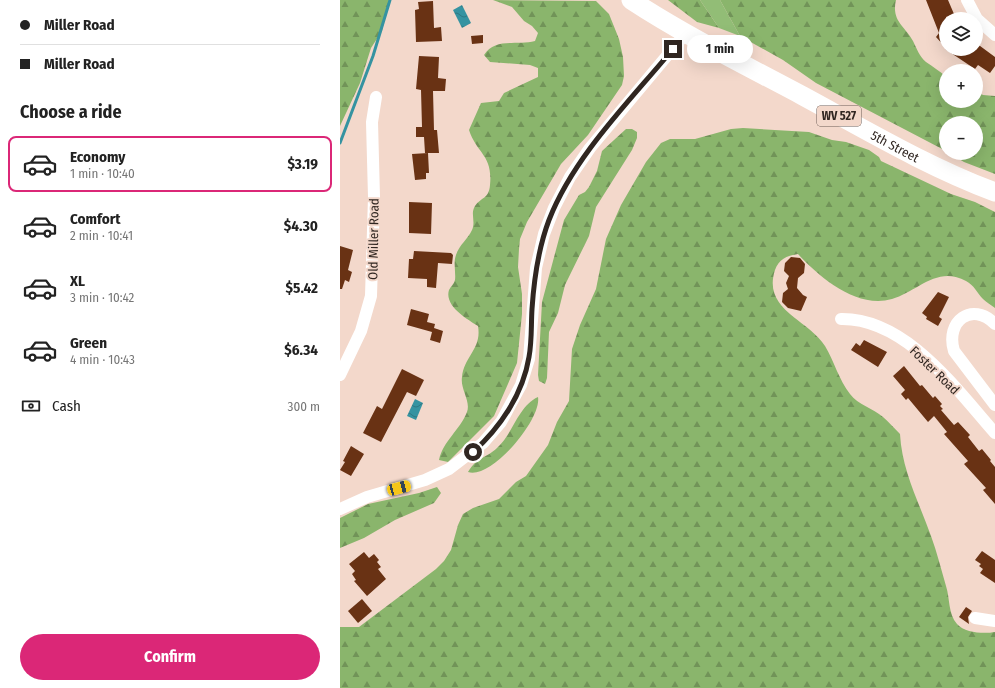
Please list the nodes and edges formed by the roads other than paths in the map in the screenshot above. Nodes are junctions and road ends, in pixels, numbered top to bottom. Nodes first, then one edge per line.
1 (631, 0) edge
2 (967, 0) edge
3 (686, 34) junction
4 (995, 34) edge
5 (376, 97) dead end
6 (995, 192) edge
7 (841, 319) dead end
8 (995, 324) edge
9 (340, 375) edge
10 (995, 405) edge
11 (995, 433) edge
12 (340, 509) edge
13 (975, 618) dead end
14 (995, 621) edge

1 - 3 main road, 5th Street / WV 527
2 - 4 street
3 - 6 main road, 5th Street / WV 527
3 - 12 street
5 - 9 street, Old Miller Road
7 - 11 street, Foster Road
8 - 10 street
13 - 14 street

